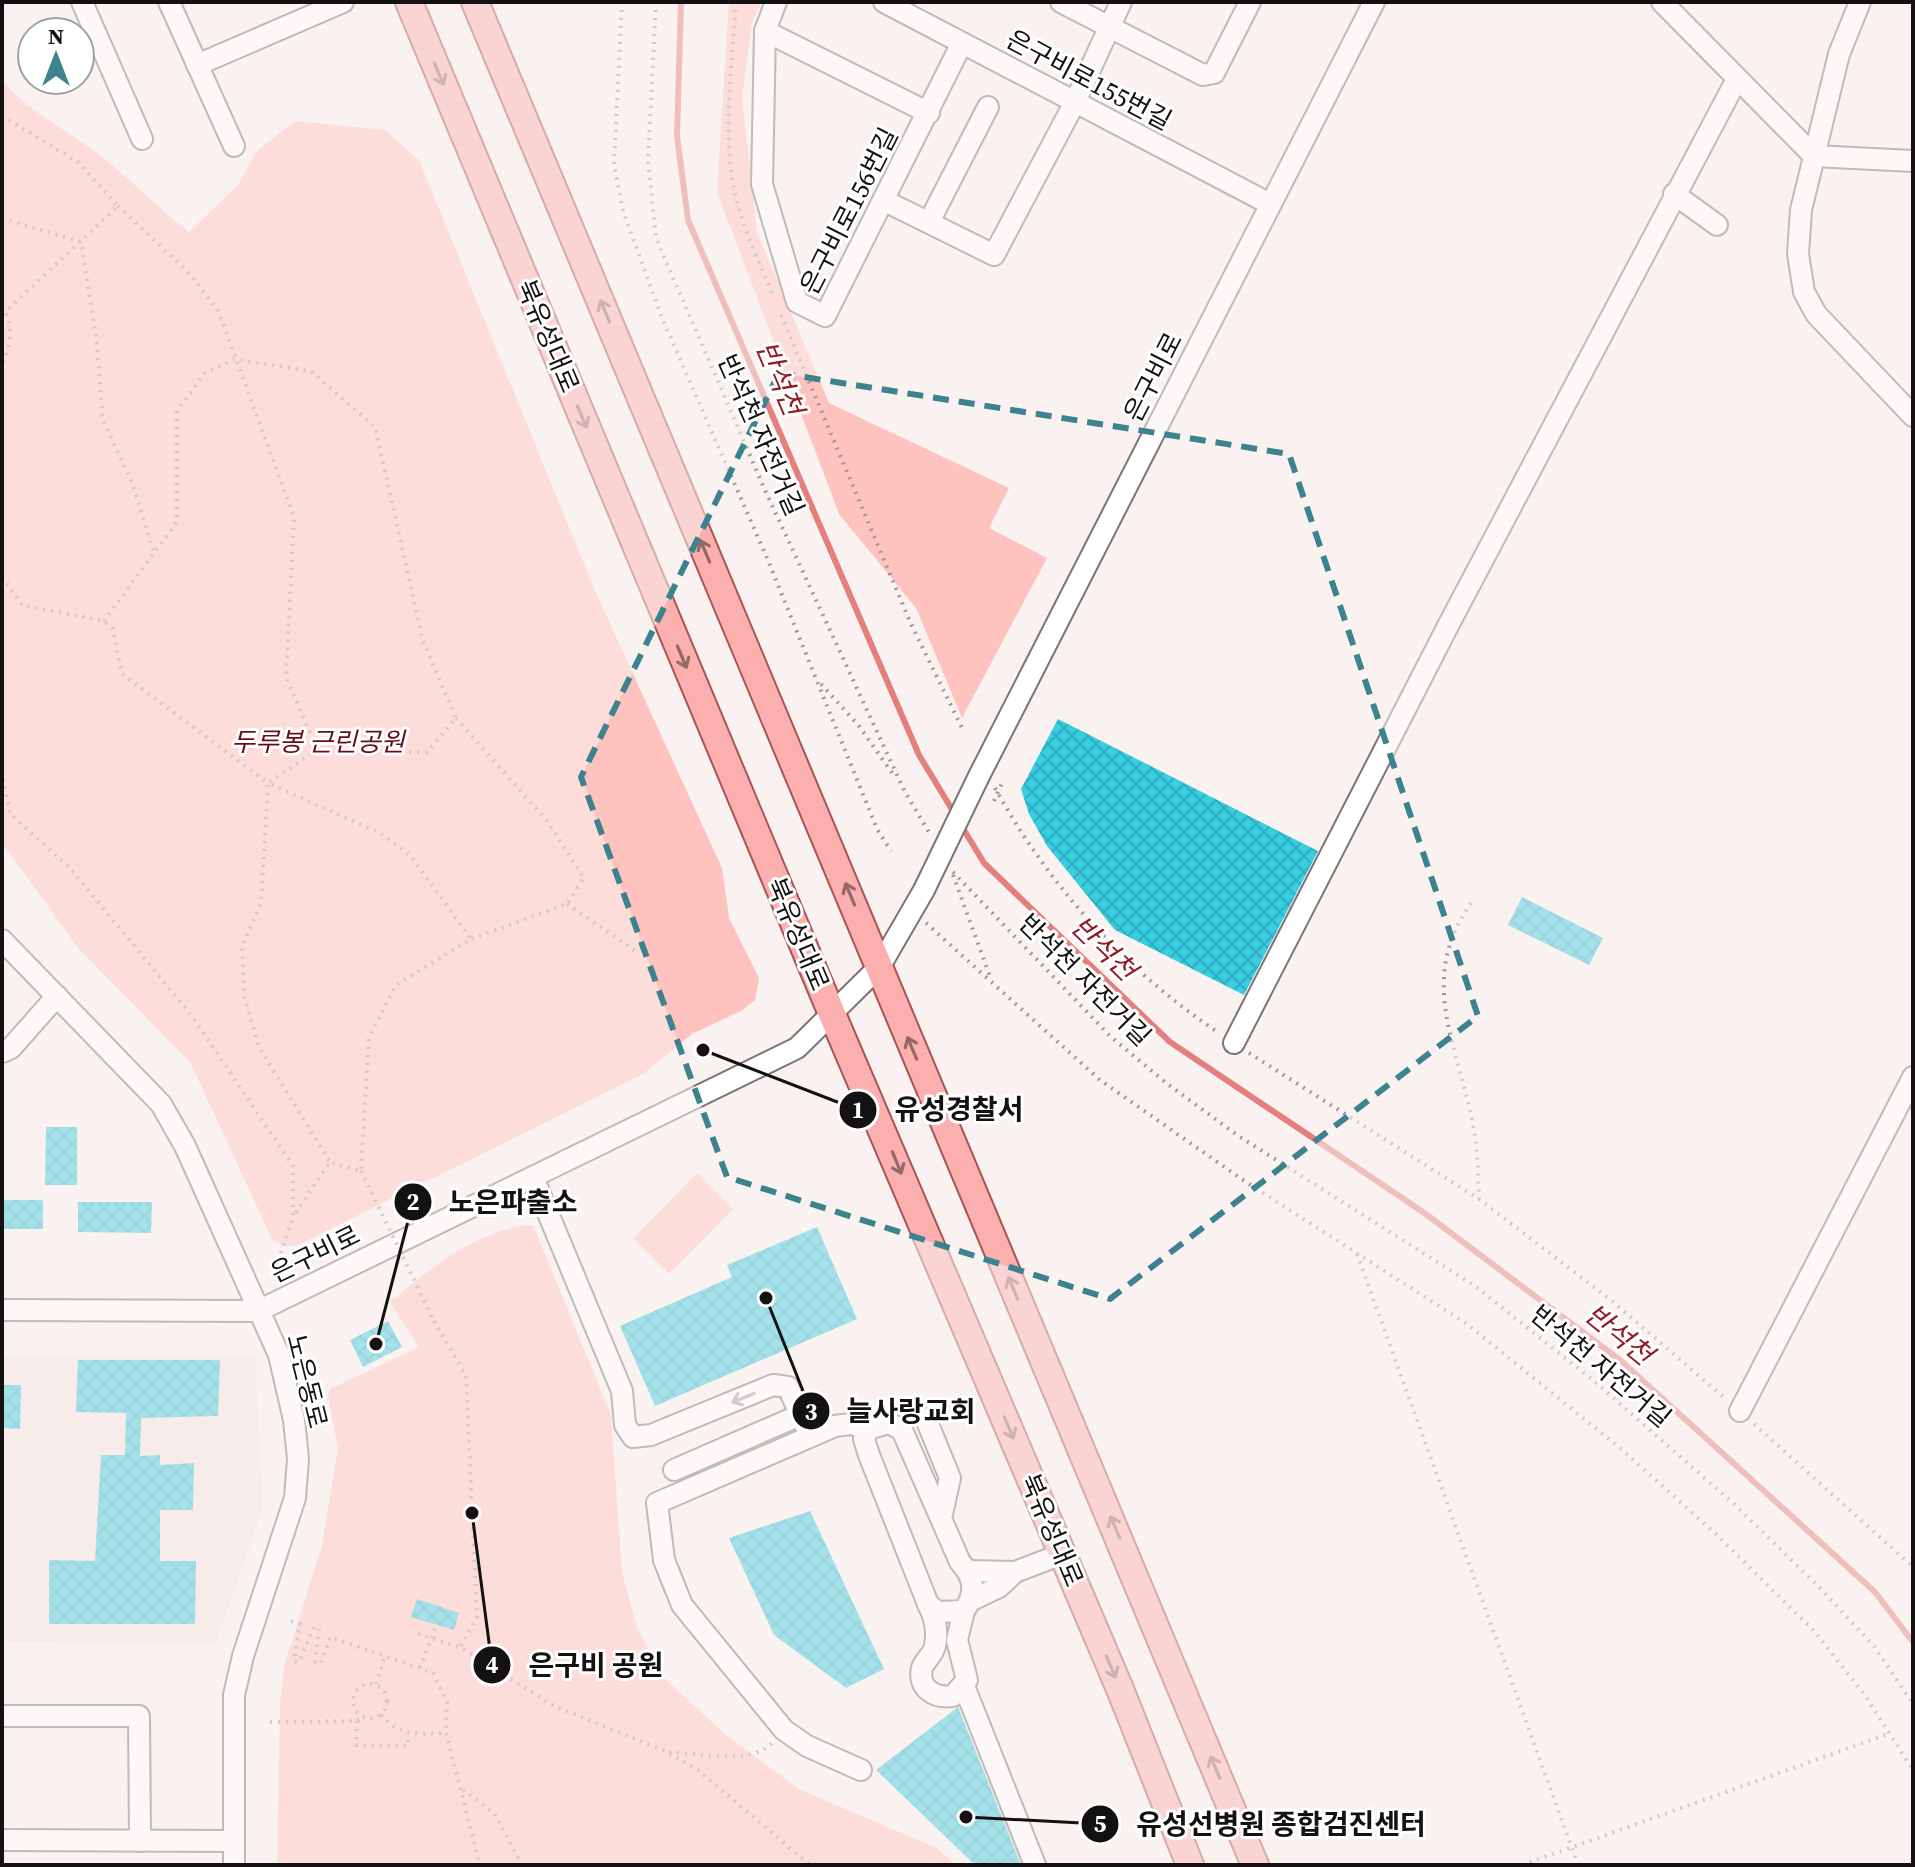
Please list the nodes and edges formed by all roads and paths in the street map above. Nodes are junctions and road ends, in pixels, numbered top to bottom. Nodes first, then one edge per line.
1 (82, 2) edge
2 (169, 2) edge
3 (343, 2) edge
4 (409, 2) edge
5 (475, 2) edge
6 (622, 2) edge
7 (656, 2) edge
8 (736, 2) edge
9 (776, 2) edge
10 (884, 2) edge
11 (1061, 2) edge
12 (1121, 2) edge
13 (1250, 2) edge
14 (1374, 2) edge
15 (1662, 2) edge
16 (1860, 2) edge
17 (1109, 27) junction
18 (765, 31) junction
19 (962, 43) junction
20 (197, 65) junction
21 (1737, 79) junction
22 (1075, 102) junction
23 (988, 107) dead end
24 (929, 113) junction
25 (2, 116) edge
26 (142, 139) dead end
27 (234, 146) dead end
28 (1814, 156) junction
29 (1913, 161) edge
30 (1674, 194) junction
31 (883, 200) junction
32 (1270, 204) junction
33 (118, 206) junction
34 (2, 218) edge
35 (929, 222) junction
36 (1717, 225) dead end
37 (81, 242) junction
38 (774, 298) dead end
39 (2, 307) edge
40 (779, 311) dead end
41 (4, 314) edge
42 (235, 359) junction
43 (2, 366) edge
44 (1913, 416) edge
45 (154, 553) junction
46 (2, 577) edge
47 (104, 621) junction
48 (818, 680) junction
49 (456, 718) junction
50 (964, 732) dead end
51 (311, 754) junction
52 (2, 771) edge
53 (982, 771) junction
54 (1003, 781) dead end
55 (268, 783) junction
56 (905, 792) junction
57 (998, 793) junction
58 (994, 801) dead end
59 (934, 841) dead end
60 (891, 851) dead end
61 (919, 899) junction
62 (1471, 903) dead end
63 (567, 904) junction
64 (471, 939) junction
65 (2, 940) edge
66 (637, 952) dead end
67 (880, 966) junction
68 (992, 982) junction
69 (57, 996) junction
70 (832, 1014) junction
71 (1234, 1043) junction
72 (2, 1052) edge
73 (1913, 1077) edge
74 (330, 1162) junction
75 (361, 1171) junction
76 (533, 1177) junction
77 (1479, 1199) junction
78 (293, 1217) junction
79 (1357, 1254) junction
80 (278, 1261) dead end
81 (2, 1310) edge
82 (258, 1311) junction
83 (1740, 1411) junction
84 (800, 1415) junction
85 (926, 1419) dead end
86 (866, 1434) junction
87 (810, 1436) junction
88 (674, 1470) dead end
89 (942, 1514) junction
90 (1062, 1554) junction
91 (1913, 1567) edge
92 (969, 1571) junction
93 (1015, 1572) junction
94 (928, 1604) junction
95 (968, 1605) junction
96 (291, 1621) dead end
97 (436, 1625) dead end
98 (418, 1634) dead end
99 (432, 1638) junction
100 (460, 1647) junction
101 (385, 1656) junction
102 (420, 1668) junction
103 (376, 1684) junction
104 (962, 1695) junction
105 (1913, 1704) edge
106 (381, 1715) junction
107 (2, 1716) edge
108 (363, 1717) junction
109 (357, 1721) junction
110 (270, 1722) dead end
111 (784, 1730) junction
112 (446, 1733) junction
113 (1891, 1733) junction
114 (408, 1734) junction
115 (667, 1752) junction
116 (861, 1770) dead end
117 (1913, 1770) edge
118 (463, 1790) junction
119 (2, 1840) edge
120 (140, 1841) junction
121 (234, 1841) junction
122 (1571, 1847) junction
123 (234, 1865) edge
124 (480, 1865) edge
125 (522, 1865) edge
126 (810, 1865) edge
127 (1035, 1865) edge
128 (1190, 1865) edge
129 (1255, 1865) edge
130 (1522, 1865) edge
131 (1578, 1865) edge

1 - 26 street
2 - 20 street
3 - 20 street
4 -> 70 main road, 북유성대로
67 -> 5 main road
6 - 48 path
7 - 56 path, 반석천 자전거길
8 - 38 path
9 - 18 street, 은구비로156번길
10 - 19 street, 은구비로155번길
11 - 17 street
12 - 17 street
13 - 17 street
14 - 32 street, 은구비로
15 - 21 street
16 - 28 street
17 - 22 street
18 - 24 street
18 - 31 street, 은구비로156번길
19 - 22 street, 은구비로155번길
19 - 24 street, 은구비로156번길
20 - 27 street
21 - 28 street
21 - 30 street
22 - 32 street, 은구비로155번길
22 - 35 street
23 - 35 street
24 - 31 street, 은구비로156번길
25 - 33 path
28 - 29 street
28 - 44 street
30 - 36 street
30 - 71 street
31 - 35 street
32 - 53 street, 은구비로
33 - 37 path
33 - 42 path
34 - 37 path
37 - 41 path
37 - 45 path
39 - 41 path
40 - 50 path
41 - 43 path
42 - 45 path
42 - 49 path
42 - 51 path
45 - 47 path
46 - 47 path
47 - 55 path
48 - 56 path
48 - 60 path
49 - 51 path
49 - 63 path
51 - 55 path
52 - 78 path
53 - 57 path
53 - 61 street, 은구비로, bridge
54 - 57 path
55 - 64 path
55 - 74 path
56 - 59 path, 반석천 자전거길
57 - 58 path
57 - 71 path
61 - 67 street, 은구비로
61 - 68 path
62 - 77 path
63 - 64 path
63 - 66 path
64 - 75 path
65 - 69 street, 노은동로
67 - 70 street, 은구비로
129 -> 67 main road
68 - 79 path
68 - 105 path, 반석천 자전거길
69 - 72 street
69 - 82 street, 노은동로
70 - 76 street, 은구비로
70 -> 90 main road, 북유성대로
71 - 77 path
73 - 83 street
74 - 75 path
74 - 78 path
75 - 100 path, bridge
76 - 82 street, 은구비로
84 -> 76 street
77 - 83 path
78 - 80 path
79 - 113 path
79 - 122 path
81 - 82 street, 은구비로
82 - 121 street, 노은동로
83 - 91 path
84 - 87 street
84 - 88 street
85 - 89 street
86 - 87 street
86 - 89 street
86 - 94 street
87 - 111 street
89 - 92 street
90 - 93 street
90 -> 128 main road, 북유성대로
92 - 93 street
92 - 95 street
93 - 95 street
94 - 95 street
94 - 104 street
95 - 104 street
96 - 101 path
97 - 99 path
98 - 99 path
99 - 100 path
99 - 102 path
100 - 115 path
101 - 102 path
101 - 103 path
102 - 112 path
103 - 106 path
103 - 108 path
104 - 127 street
106 - 108 path
106 - 114 path
107 - 120 street
108 - 109 path
109 - 110 path
109 - 114 path
111 - 115 path
111 - 116 street
112 - 114 path
112 - 118 path
113 - 117 path
113 - 122 path
115 - 126 path
118 - 124 path
118 - 125 path
119 - 120 street
120 - 121 street
121 - 123 street, 노은동로
122 - 130 path
122 - 131 path

